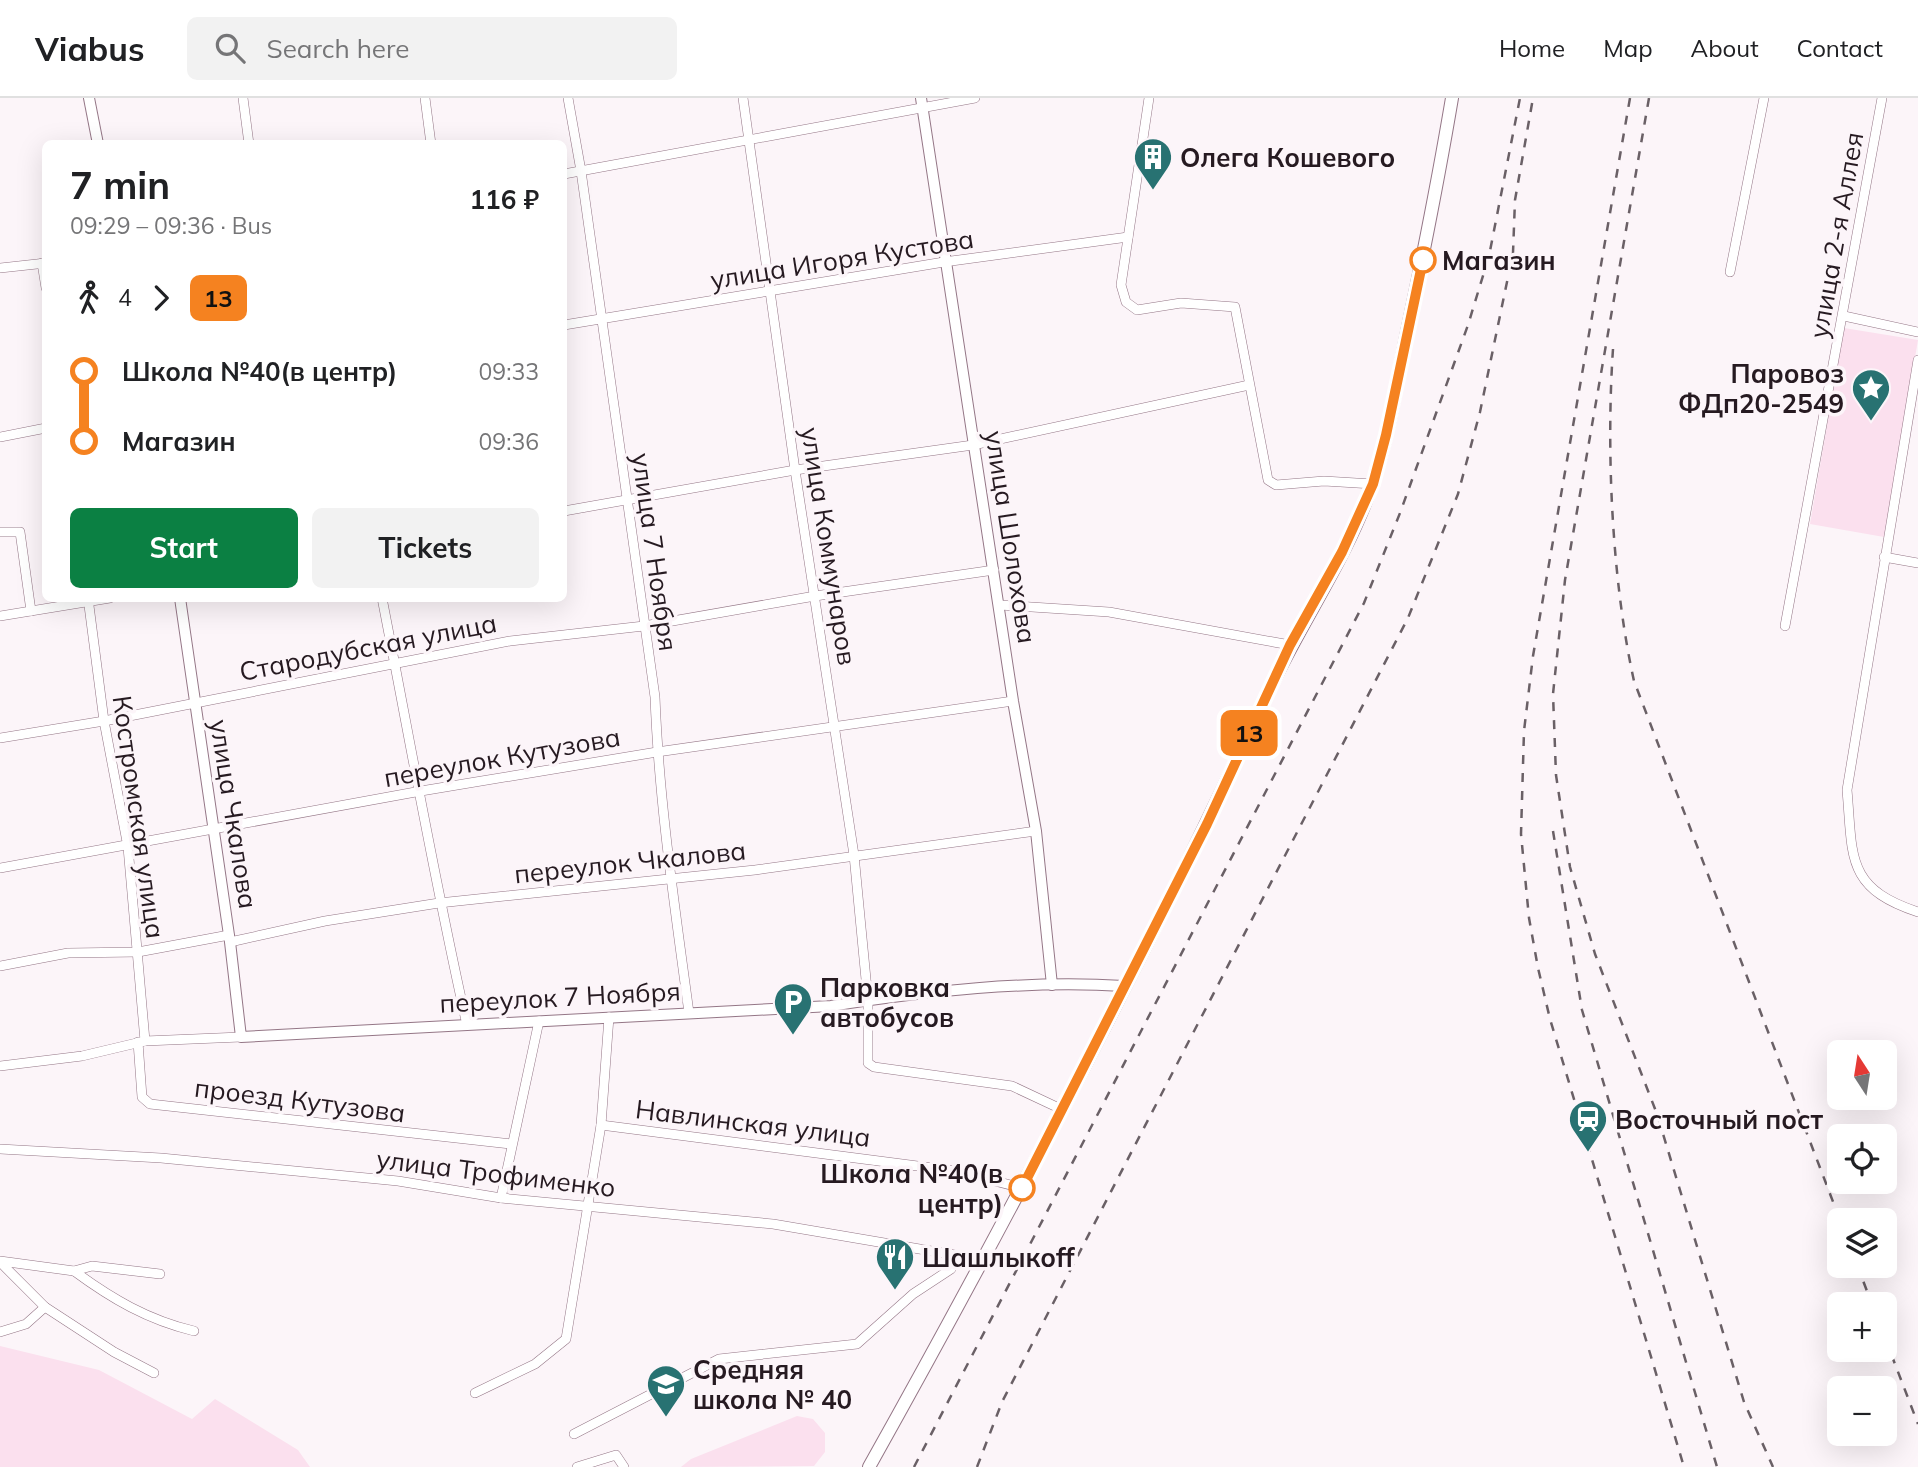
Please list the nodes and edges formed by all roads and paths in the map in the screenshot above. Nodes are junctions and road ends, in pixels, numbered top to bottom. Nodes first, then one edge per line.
1 (89, 98) edge
2 (243, 98) edge
3 (425, 98) edge
4 (568, 98) edge
5 (743, 98) edge
6 (975, 98) edge
7 (1149, 98) edge
8 (1452, 98) edge
9 (1764, 98) edge
10 (1882, 98) edge
11 (922, 103) edge
12 (97, 140) edge
13 (248, 140) edge
14 (430, 140) edge
15 (749, 142) junction
16 (581, 171) junction
17 (567, 173) edge
18 (1128, 237) junction
19 (944, 262) junction
20 (42, 263) edge
21 (0, 268) edge
22 (1730, 272) dead end
23 (771, 289) junction
24 (1844, 316) junction
25 (600, 319) junction
26 (567, 325) edge
27 (1918, 332) edge
28 (1918, 360) edge
29 (1249, 384) junction
30 (42, 429) edge
31 (0, 437) edge
32 (973, 445) junction
33 (795, 470) junction
34 (1373, 484) junction
35 (627, 499) junction
36 (567, 510) edge
37 (0, 532) edge
38 (1884, 557) junction
39 (1918, 563) edge
40 (995, 570) junction
41 (815, 596) junction
42 (82, 602) edge
43 (88, 602) edge
44 (180, 602) edge
45 (383, 602) edge
46 (1000, 605) junction
47 (31, 611) junction
48 (0, 616) edge
49 (644, 626) junction
50 (1784, 626) dead end
51 (1290, 645) junction
52 (394, 662) junction
53 (193, 702) junction
54 (1013, 702) junction
55 (104, 721) junction
56 (836, 726) junction
57 (0, 738) edge
58 (657, 752) junction
59 (421, 791) junction
60 (214, 829) junction
61 (1036, 831) junction
62 (128, 847) junction
63 (854, 855) junction
64 (0, 868) edge
65 (671, 878) junction
66 (439, 904) junction
67 (1918, 912) edge
68 (230, 939) junction
69 (138, 952) junction
70 (0, 966) edge
71 (1052, 985) junction
72 (1124, 986) junction
73 (868, 1000) junction
74 (689, 1013) junction
75 (608, 1017) junction
76 (539, 1021) junction
77 (467, 1025) junction
78 (241, 1037) junction
79 (142, 1042) junction
80 (0, 1066) edge
81 (1061, 1109) junction
82 (601, 1125) junction
83 (511, 1144) junction
84 (0, 1149) edge
85 (1022, 1188) junction
86 (501, 1198) junction
87 (589, 1206) junction
88 (958, 1256) junction
89 (984, 1260) junction
90 (0, 1261) edge
91 (74, 1271) junction
92 (160, 1273) dead end
93 (45, 1307) junction
94 (194, 1331) dead end
95 (0, 1332) edge
96 (154, 1373) dead end
97 (475, 1393) dead end
98 (574, 1434) dead end
99 (577, 1467) edge
100 (624, 1467) edge
101 (869, 1467) edge

1 - 12 street
2 - 13 street
3 - 14 street
4 - 16 street, улица 7 Ноября
5 - 15 street, улица Коммунаров
6 - 11 street
7 - 18 street
8 - 34 main road
9 - 22 street
10 - 24 street, улица 2-я Аллея
11 - 15 street
11 - 19 street, улица Шолохова
15 - 16 street
15 - 23 street, улица Коммунаров
16 - 17 street
16 - 25 street, улица 7 Ноября
18 - 19 street, улица Игоря Кустова
18 - 29 street
19 - 23 street, улица Игоря Кустова
19 - 32 street, улица Шолохова
20 - 21 street
23 - 25 street, улица Игоря Кустова
23 - 33 street, улица Коммунаров
24 - 27 street
24 - 50 street, улица 2-я Аллея
25 - 26 street, улица Игоря Кустова
25 - 35 street, улица 7 Ноября
28 - 38 street
29 - 32 street
29 - 34 street
30 - 31 street
32 - 33 street
32 - 40 street, улица Шолохова
33 - 35 street
33 - 41 street, улица Коммунаров
34 - 51 main road
35 - 36 street
35 - 49 street, улица 7 Ноября
37 - 47 street
38 - 39 street
38 - 67 street
40 - 41 street, Стародубская улица
40 - 46 street, улица Шолохова
41 - 49 street, Стародубская улица
41 - 56 street, улица Коммунаров
42 - 47 street
43 - 55 street, Костромская улица
44 - 53 street, улица Чкалова
45 - 52 street
46 - 51 street
46 - 54 street, улица Шолохова
47 - 48 street
49 - 52 street, Стародубская улица
49 - 58 street, улица 7 Ноября
51 - 72 main road
52 - 53 street, Стародубская улица
52 - 59 street
53 - 55 street, Стародубская улица
53 - 60 street, улица Чкалова
54 - 56 street, переулок Кутузова
54 - 61 street, улица Шолохова
55 - 57 street, Стародубская улица
55 - 62 street, Костромская улица
56 - 58 street, переулок Кутузова
56 - 63 street, улица Коммунаров
58 - 59 street, переулок Кутузова
58 - 65 street, улица 7 Ноября
59 - 60 street, переулок Кутузова
59 - 66 street
60 - 62 street, переулок Кутузова
60 - 68 street, улица Чкалова
61 - 63 street, переулок Чкалова
61 - 71 street, улица Шолохова
62 - 64 street, переулок Кутузова
62 - 69 street, Костромская улица
63 - 65 street, переулок Чкалова
63 - 73 street, улица Коммунаров
65 - 66 street, переулок Чкалова
65 - 74 street, улица 7 Ноября
66 - 68 street, переулок Чкалова
66 - 77 street
68 - 69 street, переулок Чкалова
68 - 78 street, улица Чкалова
69 - 70 street, переулок Чкалова
69 - 79 street, Костромская улица
71 - 72 street, переулок 7 Ноября
71 - 73 street, переулок 7 Ноября
72 - 81 main road
73 - 74 street, переулок 7 Ноября
73 - 81 street, улица Коммунаров
74 - 75 street, переулок 7 Ноября
75 - 76 street, переулок 7 Ноября
75 - 82 street
76 - 77 street, переулок 7 Ноября
76 - 83 street
77 - 78 street, переулок 7 Ноября
78 - 79 street, переулок 7 Ноября
79 - 80 street, переулок 7 Ноября
79 - 83 street, проезд Кутузова
81 - 85 main road
82 - 85 street, Навлинская улица
82 - 87 street
83 - 86 street
84 - 86 street, улица Трофименко
85 - 89 main road
86 - 87 street, улица Трофименко
87 - 88 street, улица Трофименко
87 - 97 street
88 - 89 street, улица Трофименко
88 - 98 street
89 - 101 main road
90 - 91 street
90 - 93 street
91 - 92 street
91 - 94 street
93 - 95 street
93 - 96 street
99 - 100 street

